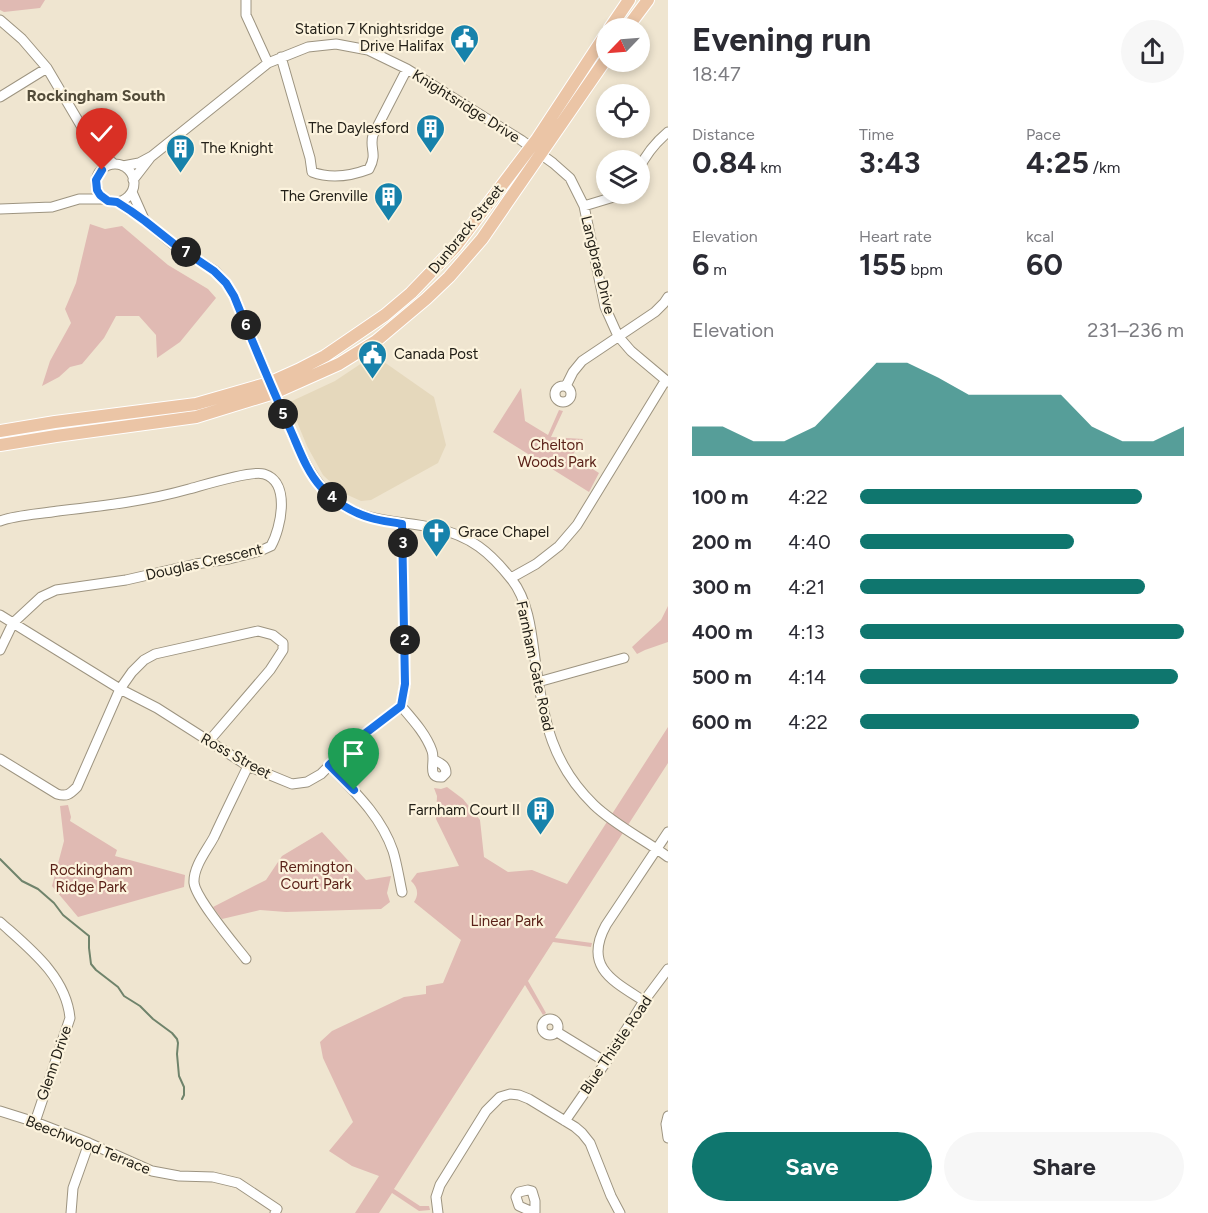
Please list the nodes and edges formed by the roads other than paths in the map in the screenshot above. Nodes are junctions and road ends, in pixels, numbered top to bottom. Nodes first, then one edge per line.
1 (246, 0) edge
2 (629, 0) edge
3 (648, 0) edge
4 (617, 18) edge
5 (634, 18) edge
6 (0, 20) edge
7 (596, 51) edge
8 (281, 57) junction
9 (268, 63) junction
10 (47, 69) junction
11 (407, 69) junction
12 (596, 72) edge
13 (0, 97) edge
14 (668, 132) edge
15 (93, 146) junction
16 (650, 150) edge
17 (536, 151) junction
18 (152, 156) junction
19 (119, 165) junction
20 (97, 177) junction
21 (133, 180) junction
22 (132, 192) junction
23 (79, 199) junction
24 (104, 199) junction
25 (117, 202) junction
26 (596, 202) edge
27 (584, 206) junction
28 (0, 209) edge
29 (145, 221) junction
30 (668, 297) edge
31 (618, 336) junction
32 (667, 381) edge
33 (566, 386) dead end
34 (271, 388) junction
35 (0, 431) edge
36 (0, 445) edge
37 (0, 521) edge
38 (402, 524) junction
39 (510, 578) junction
40 (0, 615) edge
41 (13, 623) junction
42 (0, 650) edge
43 (624, 658) dead end
44 (538, 682) junction
45 (120, 689) junction
46 (401, 706) junction
47 (209, 741) junction
48 (0, 759) edge
49 (434, 760) dead end
50 (329, 765) junction
51 (248, 766) junction
52 (668, 832) edge
53 (657, 849) junction
54 (668, 857) edge
55 (402, 892) dead end
56 (0, 922) edge
57 (246, 959) dead end
58 (668, 969) edge
59 (644, 1002) junction
60 (557, 1032) dead end
61 (606, 1062) junction
62 (0, 1112) edge
63 (668, 1116) edge
64 (565, 1121) junction
65 (35, 1122) junction
66 (668, 1138) edge
67 (89, 1143) junction
68 (276, 1211) edge
69 (71, 1213) edge
70 (438, 1213) edge
71 (620, 1213) edge

1 - 9 street
2 - 4 main road
3 - 5 main road
6 - 10 street
7 - 17 main road, Dunbrack Street
8 - 9 street, Knightsridge Drive
8 - 11 street, Knightsridge Drive
8 - 11 street
9 - 18 street, Knightsridge Drive
10 - 13 street
10 - 15 street
11 - 17 street, Knightsridge Drive
12 - 17 main road, Dunbrack Street
14 - 16 street
15 - 19 street
15 - 20 street
17 - 27 street, Langbrae Drive
17 - 34 main road, Dunbrack Street
18 - 19 street, Knightsridge Drive
18 - 21 street, Knightsridge Drive
19 - 20 street
19 - 21 street
20 - 23 street
20 - 24 street
21 - 22 street
22 - 25 street
22 - 29 street
23 - 24 street
23 - 28 street
24 - 25 street
25 - 29 street, Farnham Gate Road
26 - 27 street
27 - 31 street, Langbrae Drive
29 - 34 street, Farnham Gate Road
30 - 31 street
31 - 32 street, Langbrae Drive
31 - 33 street
32 - 39 street
34 - 35 main road, Dunbrack Street
34 - 36 main road, Dunbrack Street
34 - 38 street, Farnham Gate Road
37 - 41 street, Douglas Crescent
38 - 39 street, Farnham Gate Road
38 - 46 street
39 - 44 street, Farnham Gate Road
40 - 41 street, Ross Street
41 - 42 street
41 - 45 street, Ross Street
43 - 44 street
44 - 53 street, Farnham Gate Road
45 - 47 street, Ross Street
45 - 47 street
45 - 48 street
46 - 49 street
46 - 50 street, Ross Street
47 - 51 street, Ross Street
50 - 51 street, Ross Street
50 - 55 street
51 - 57 street
52 - 53 street
53 - 54 street, Farnham Gate Road
53 - 59 street
56 - 65 street, Glenn Drive
58 - 59 street, Blue Thistle Road
59 - 61 street, Blue Thistle Road
60 - 61 street
61 - 64 street, Blue Thistle Road
62 - 65 street, Beechwood Terrace
63 - 66 street
64 - 70 street
64 - 71 street
65 - 67 street, Beechwood Terrace
67 - 68 street, Beechwood Terrace
67 - 69 street

